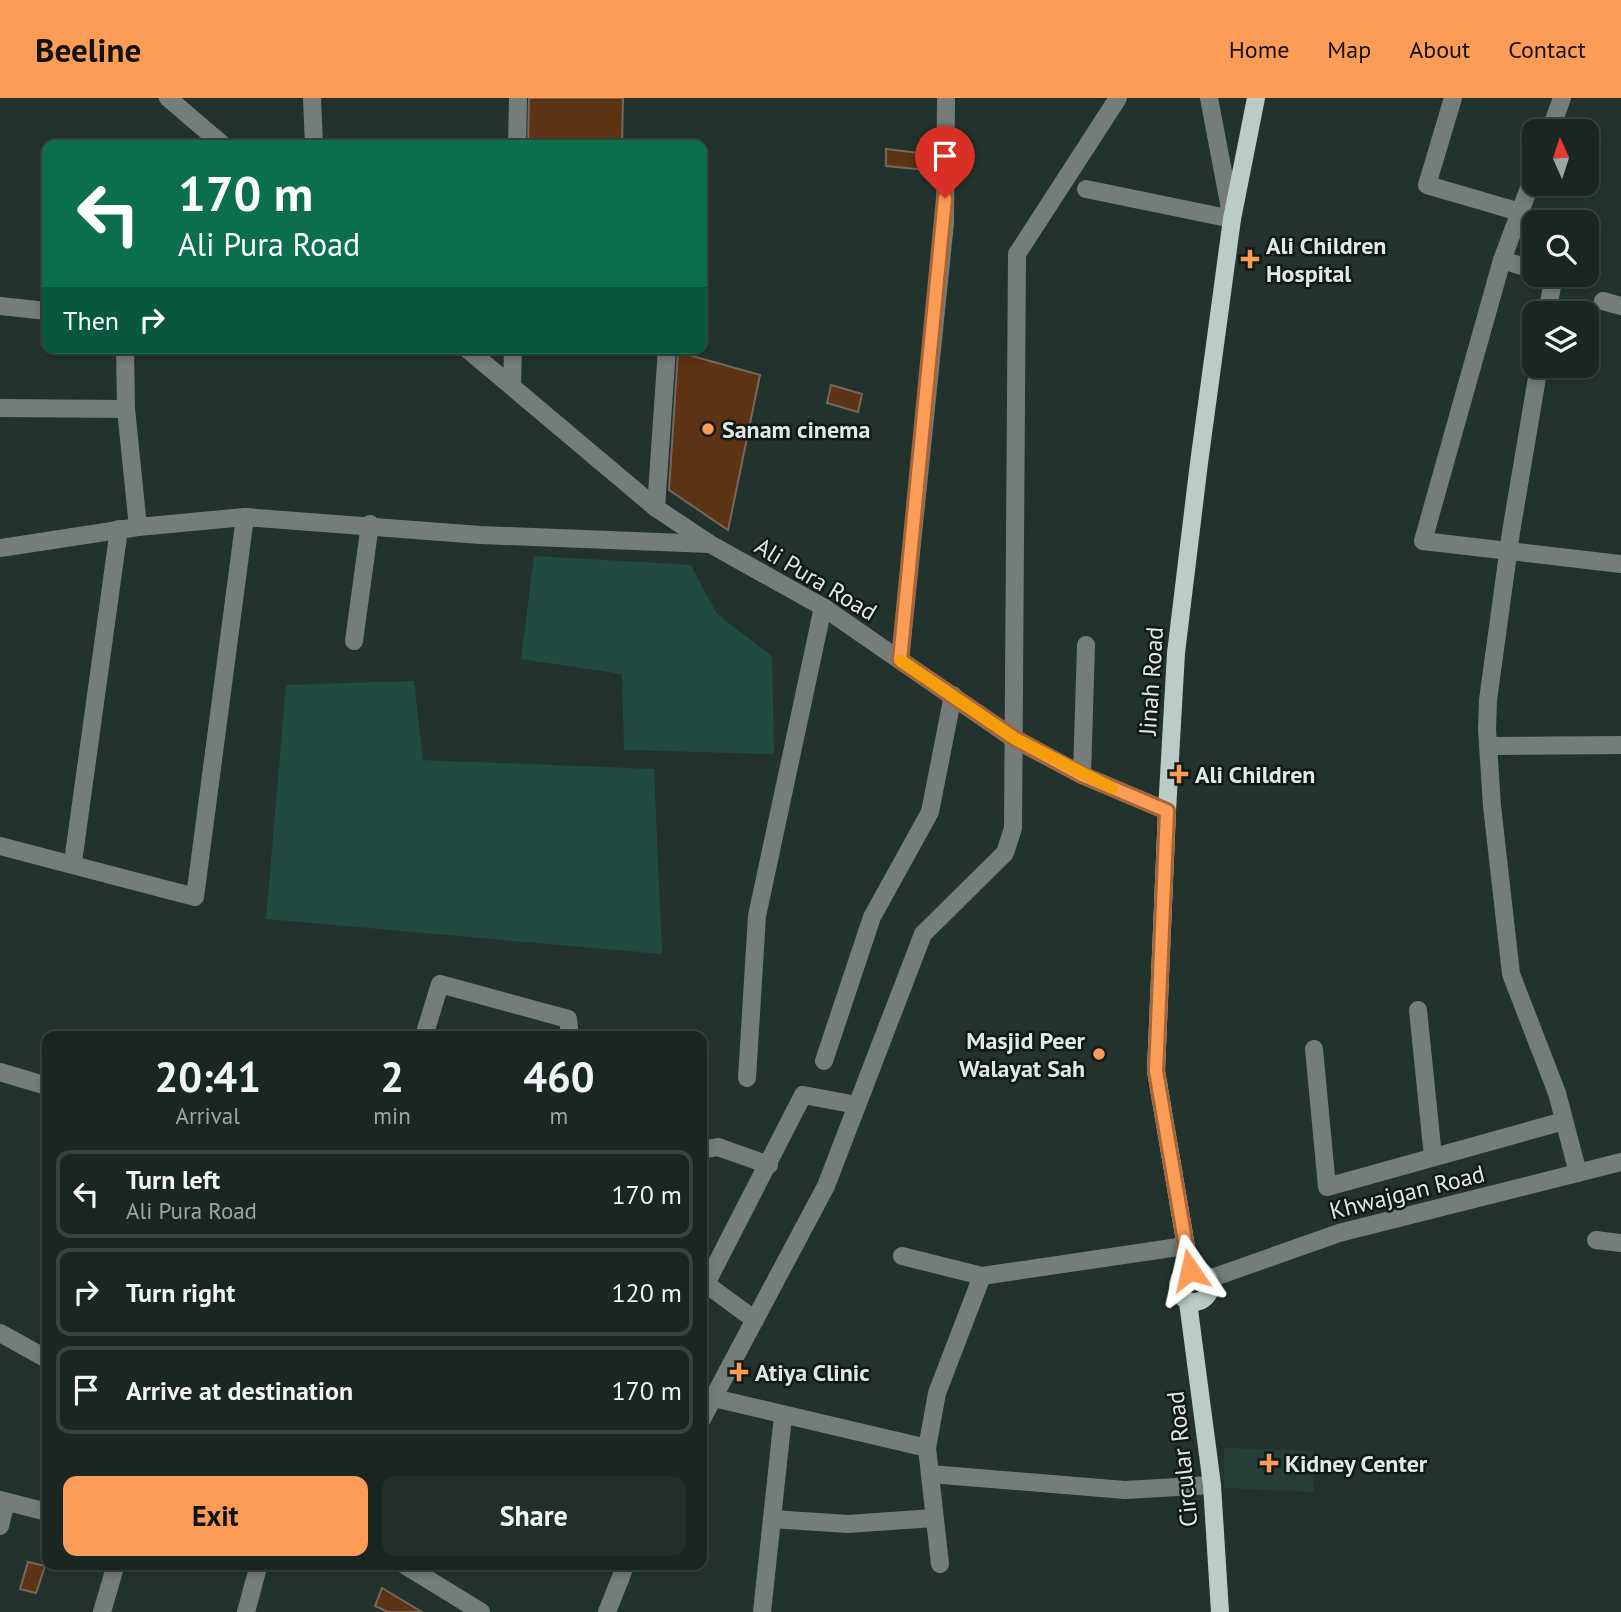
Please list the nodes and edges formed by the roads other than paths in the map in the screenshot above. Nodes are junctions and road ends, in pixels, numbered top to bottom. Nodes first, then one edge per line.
1 (168, 98) edge
2 (312, 98) edge
3 (517, 98) edge
4 (946, 98) edge
5 (1118, 98) edge
6 (1209, 98) edge
7 (1256, 98) edge
8 (1452, 98) edge
9 (1562, 98) edge
10 (1554, 119) edge
11 (217, 140) edge
12 (314, 140) edge
13 (517, 140) edge
14 (1086, 190) dead end
15 (1526, 196) edge
16 (1520, 212) junction
17 (1232, 219) junction
18 (1502, 260) junction
19 (1522, 266) edge
20 (1603, 301) dead end
21 (0, 306) edge
22 (1621, 306) edge
23 (42, 310) edge
24 (125, 354) edge
25 (473, 354) edge
26 (513, 354) edge
27 (667, 354) edge
28 (1537, 378) edge
29 (512, 386) junction
30 (0, 408) edge
31 (126, 409) junction
32 (656, 508) junction
33 (244, 517) junction
34 (370, 524) junction
35 (138, 527) junction
36 (119, 529) junction
37 (710, 544) junction
38 (0, 548) edge
39 (1509, 549) junction
40 (1621, 564) edge
41 (823, 607) junction
42 (354, 641) dead end
43 (1086, 645) dead end
44 (900, 660) junction
45 (953, 695) junction
46 (1014, 738) junction
47 (1621, 745) edge
48 (1490, 746) junction
49 (1082, 775) junction
50 (1167, 811) junction
51 (0, 846) edge
52 (73, 862) junction
53 (1418, 1010) dead end
54 (426, 1031) edge
55 (569, 1031) edge
56 (1314, 1049) dead end
57 (824, 1062) dead end
58 (0, 1072) edge
59 (747, 1078) dead end
60 (42, 1085) edge
61 (857, 1105) junction
62 (1564, 1121) junction
63 (707, 1149) edge
64 (1433, 1157) junction
65 (1621, 1162) edge
66 (769, 1165) junction
67 (1578, 1173) junction
68 (1596, 1240) dead end
69 (1621, 1243) edge
70 (1185, 1246) junction
71 (902, 1256) dead end
72 (1190, 1270) junction
73 (982, 1276) junction
74 (707, 1278) edge
75 (1209, 1279) junction
76 (707, 1285) edge
77 (1188, 1302) junction
78 (755, 1320) junction
79 (0, 1333) edge
80 (42, 1356) edge
81 (714, 1398) junction
82 (707, 1410) edge
83 (783, 1416) junction
84 (927, 1448) junction
85 (930, 1474) junction
86 (1212, 1485) junction
87 (3, 1501) edge
88 (42, 1511) edge
89 (934, 1518) junction
90 (772, 1519) junction
91 (0, 1526) edge
92 (940, 1564) dead end
93 (114, 1570) edge
94 (258, 1570) edge
95 (413, 1570) edge
96 (624, 1570) edge
97 (102, 1612) edge
98 (246, 1612) edge
99 (481, 1612) edge
100 (607, 1612) edge
101 (762, 1612) edge
102 (1220, 1612) edge

1 - 11 street
2 - 12 street
3 - 13 street
4 - 44 street
5 - 46 street
6 - 17 street
7 - 17 main road, Jinah Road
8 - 16 street
9 - 10 street
14 - 17 street
15 - 16 street
16 - 18 street
17 - 50 main road, Jinah Road
18 - 19 street
18 - 39 street
20 - 22 street
21 - 23 street
24 - 31 street
25 - 29 street, Ali Pura Road
26 - 29 street
27 - 32 street
28 - 39 street
29 - 32 street, Ali Pura Road
30 - 31 street
31 - 35 street
32 - 37 street, Ali Pura Road
33 - 34 street
33 - 35 street
33 - 52 street
34 - 37 street
34 - 42 street
35 - 36 street
36 - 38 street
36 - 52 street
37 - 41 street, Ali Pura Road
39 - 40 street
39 - 48 street
41 - 44 street, Ali Pura Road
41 - 59 street
43 - 49 street
44 - 45 street, Ali Pura Road
45 - 46 street, Ali Pura Road
45 - 57 street
46 - 49 street, Ali Pura Road
46 - 61 street
47 - 48 street
48 - 62 street
49 - 50 street, Ali Pura Road
50 - 70 main road, Jinah Road
51 - 52 street
53 - 64 street
54 - 55 street
56 - 64 street
58 - 60 street
61 - 66 street
61 - 78 street
62 - 64 street
62 - 67 street
63 - 66 street
65 - 67 street, Khwajgan Road
66 - 74 street
67 - 75 street, Khwajgan Road
68 - 69 street
70 - 72 main road, Jinah Road
70 - 73 street
71 - 73 street
72 - 75 main road
72 - 77 main road
73 - 84 street
75 - 77 main road
76 - 78 street
77 - 86 main road, Circular Road
78 - 81 street
79 - 80 street
81 - 82 street
81 - 83 street
83 - 84 street
83 - 90 street
84 - 85 street
85 - 86 street
85 - 89 street
86 - 102 main road, Circular Road
87 - 88 street
87 - 91 street
89 - 90 street
89 - 92 street
90 - 101 street
93 - 97 street
94 - 98 street
95 - 99 street
96 - 100 street

